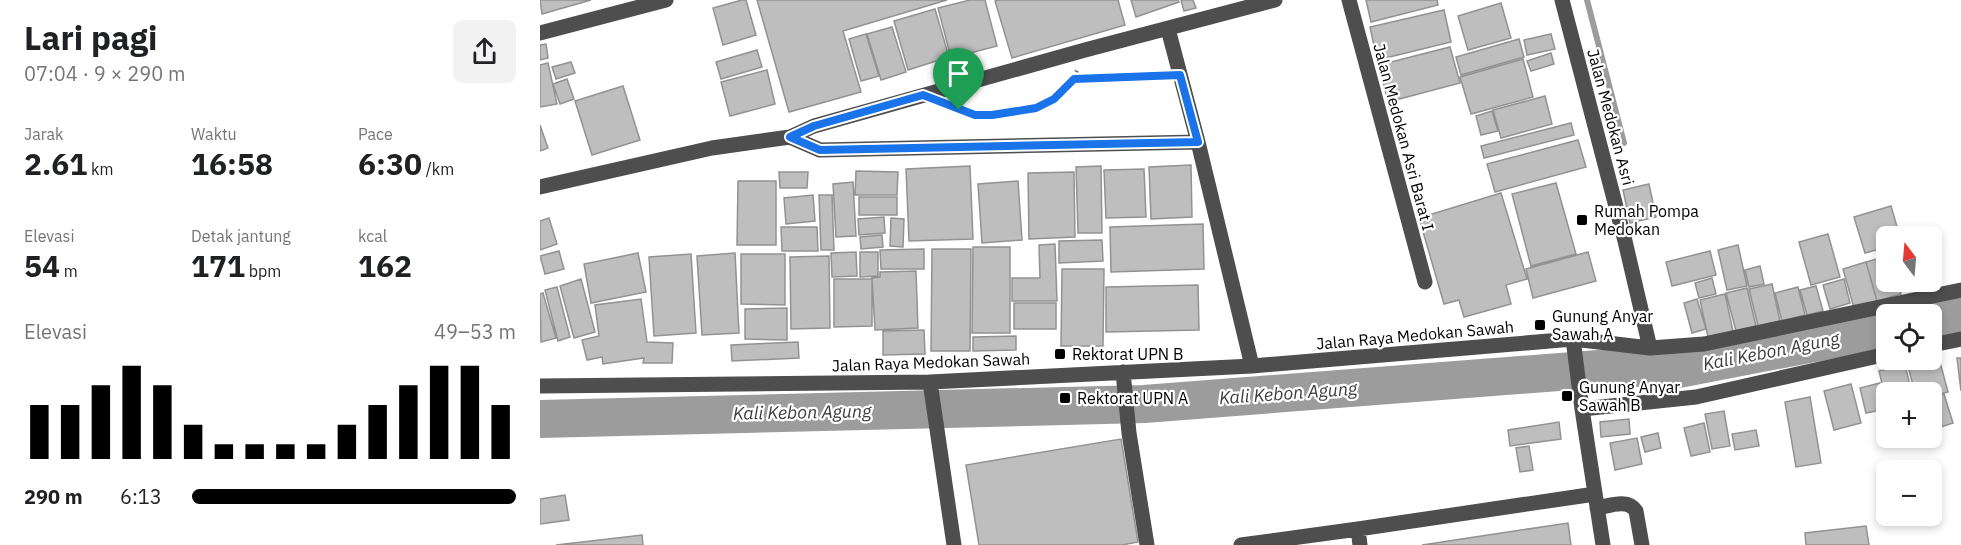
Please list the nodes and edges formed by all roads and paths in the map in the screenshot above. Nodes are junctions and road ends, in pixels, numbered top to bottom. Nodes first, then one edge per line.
1 (666, 0) edge
2 (1275, 0) edge
3 (1349, 0) edge
4 (1562, 0) edge
5 (1168, 28) junction
6 (540, 33) edge
7 (1085, 50) junction
8 (1180, 75) junction
9 (1074, 79) junction
10 (923, 95) junction
11 (790, 137) junction
12 (1198, 142) junction
13 (540, 186) edge
14 (1425, 282) dead end
15 (1961, 290) edge
16 (1961, 339) edge
17 (1942, 343) edge
18 (1574, 347) junction
19 (1650, 348) junction
20 (1876, 356) edge
21 (1252, 366) junction
22 (1123, 380) junction
23 (930, 382) junction
24 (540, 386) edge
25 (1581, 402) junction
26 (1596, 501) junction
27 (1358, 529) junction
28 (954, 545) edge
29 (1147, 545) edge
30 (1241, 545) edge
31 (1360, 545) edge
32 (1603, 545) edge
33 (1642, 545) edge

1 - 6 street
2 - 5 street
3 - 14 street, Jalan Medokan Asri Barat I
4 - 19 street, Jalan Medokan Asri
5 - 7 street
5 - 8 street
7 - 9 path
7 - 10 street
8 - 9 path
8 - 12 street
9 - 10 path
10 - 11 street
11 - 12 street
11 - 13 street
12 - 21 street
15 - 19 street, Jalan Raya Medokan Sawah
16 - 17 street
18 - 19 street, Jalan Raya Medokan Sawah
18 - 21 street, Jalan Raya Medokan Sawah
18 - 25 street
20 - 25 street
21 - 22 street, Jalan Raya Medokan Sawah
22 - 23 street, Jalan Raya Medokan Sawah
22 - 29 street
23 - 24 street, Jalan Raya Medokan Sawah
23 - 28 street
25 - 26 street
26 - 27 street
26 - 32 street
26 - 33 street
27 - 30 street
27 - 31 street

